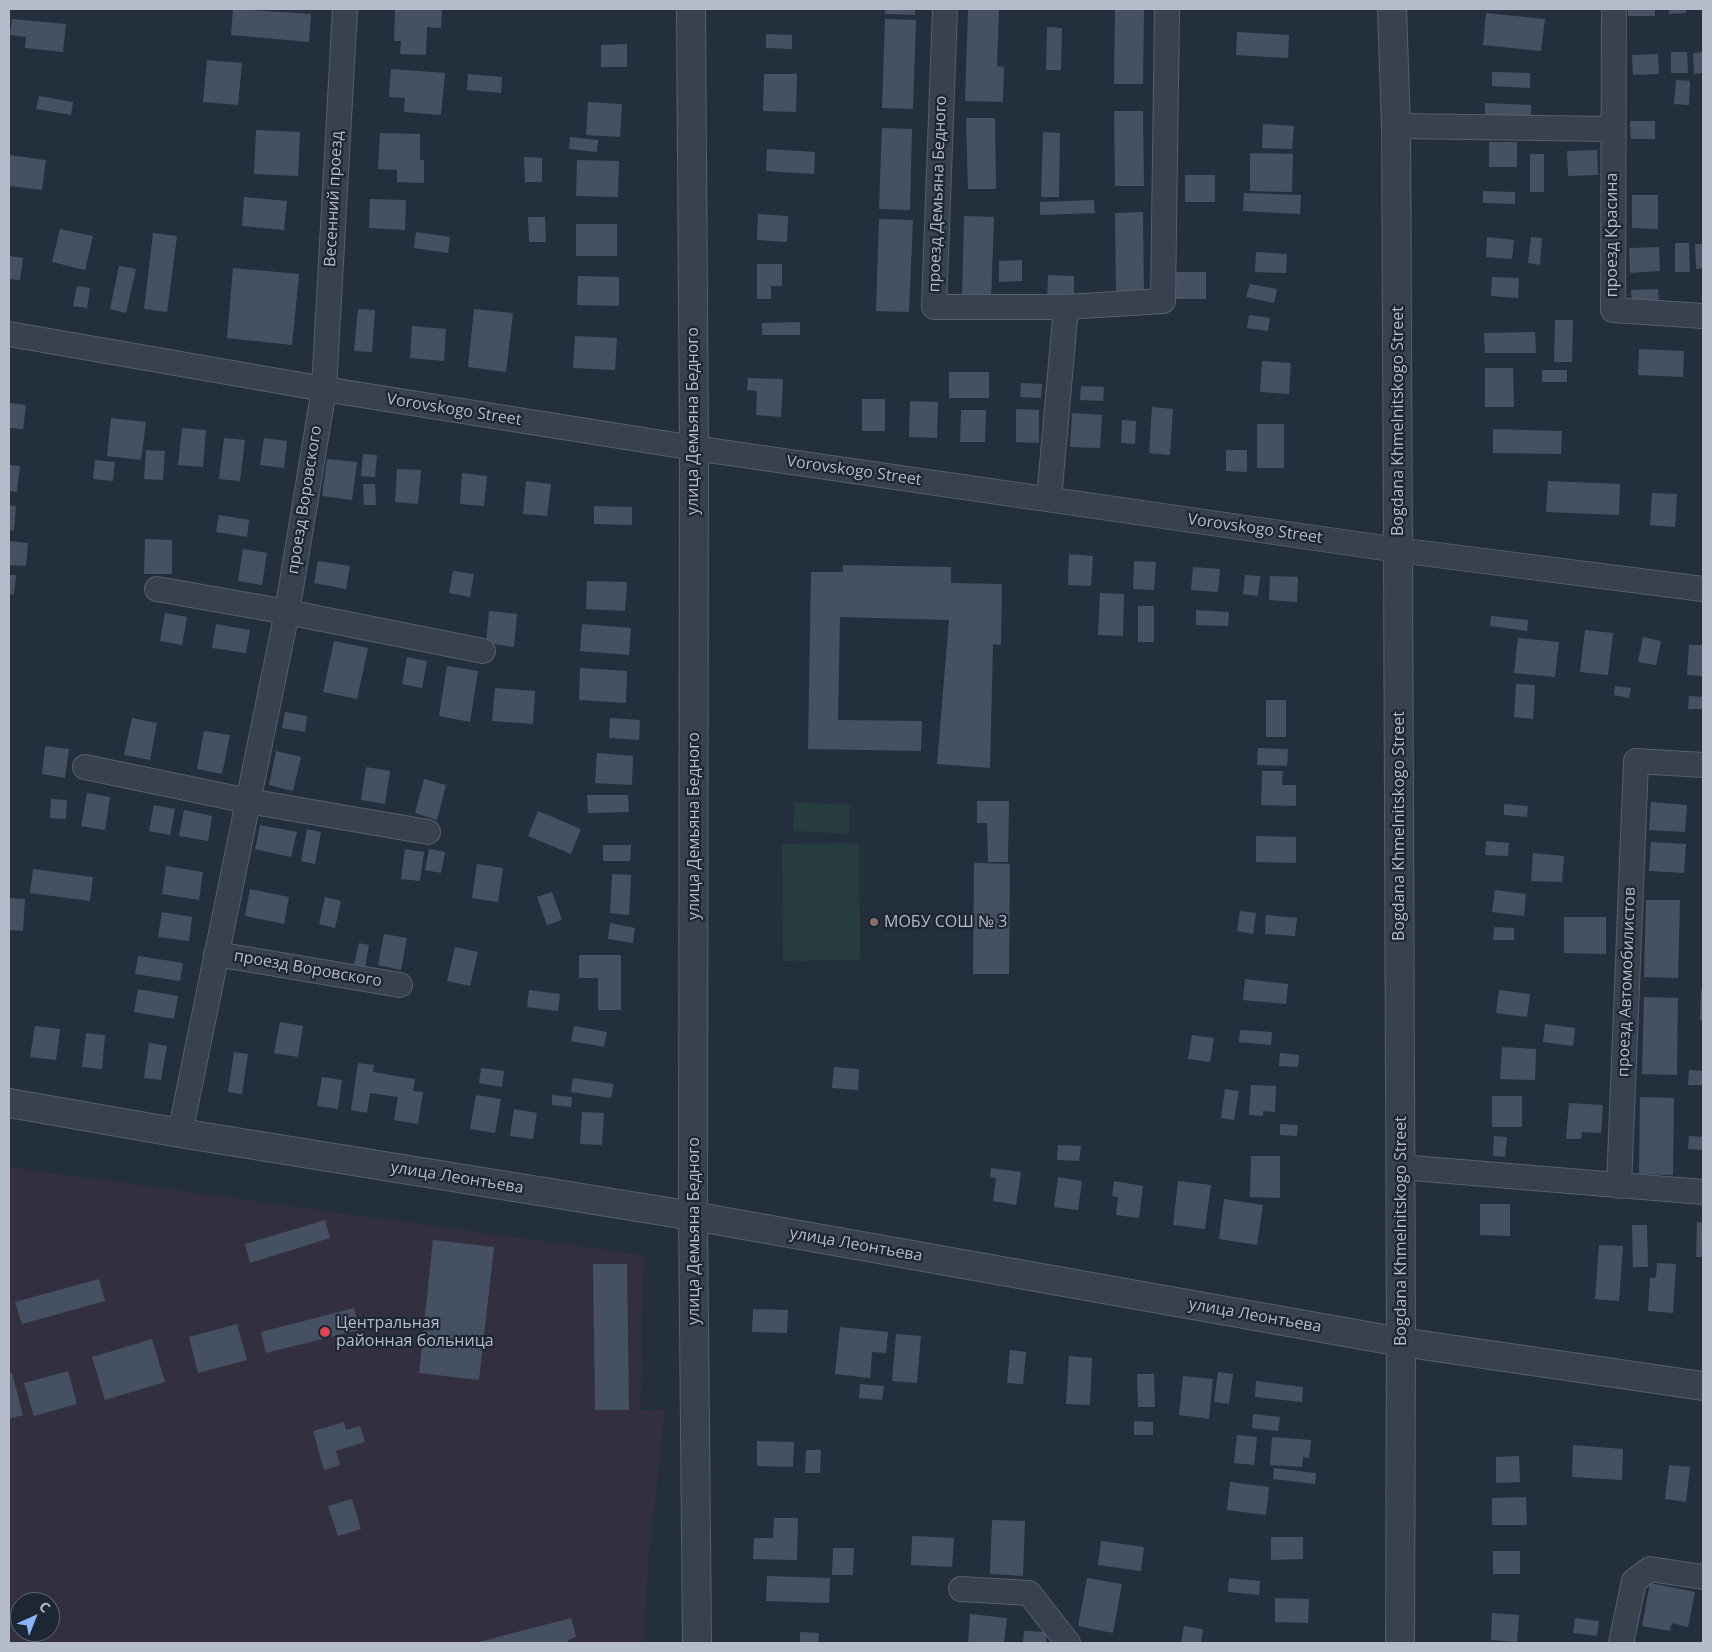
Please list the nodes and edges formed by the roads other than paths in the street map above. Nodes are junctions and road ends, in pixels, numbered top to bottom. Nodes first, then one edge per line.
1 (345, 9) edge
2 (691, 9) edge
3 (945, 9) edge
4 (1167, 9) edge
5 (1392, 9) edge
6 (1614, 9) edge
7 (1396, 126) junction
8 (1612, 129) junction
9 (1066, 307) junction
10 (1703, 316) edge
11 (9, 334) edge
12 (324, 389) junction
13 (694, 448) junction
14 (1049, 499) junction
15 (1398, 550) junction
16 (1703, 589) edge
17 (157, 590) dead end
18 (287, 612) junction
19 (482, 651) dead end
20 (85, 766) dead end
21 (1703, 766) edge
22 (248, 801) junction
23 (428, 832) dead end
24 (216, 954) junction
25 (400, 985) dead end
26 (9, 1103) edge
27 (180, 1133) junction
28 (1400, 1168) junction
29 (1619, 1186) junction
30 (1703, 1192) edge
31 (694, 1216) junction
32 (1401, 1342) junction
33 (1703, 1386) edge
34 (1703, 1577) edge
35 (961, 1589) dead end
36 (697, 1643) edge
37 (1068, 1643) edge
38 (1400, 1643) edge
39 (1621, 1643) edge

1 - 12 street, Весенний проезд
2 - 13 street, улица Демьяна Бедного
3 - 9 street, проезд Демьяна Бедного
4 - 9 street, проезд Демьяна Бедного
5 - 7 street, Bogdana Khmelnitskogo Street
6 - 8 street, проезд Красина
7 - 8 street
7 - 15 street, Bogdana Khmelnitskogo Street
8 - 10 street, проезд Красина
9 - 14 street
11 - 12 street, Vorovskogo Street
12 - 13 street, Vorovskogo Street
12 - 18 street, проезд Воровского
13 - 14 street, Vorovskogo Street
13 - 31 street, улица Демьяна Бедного
14 - 15 street, Vorovskogo Street
15 - 16 street, Vorovskogo Street
15 - 28 street, Bogdana Khmelnitskogo Street
17 - 18 street
18 - 19 street
18 - 22 street, проезд Воровского
20 - 22 street
21 - 29 street, проезд Автомобилистов
22 - 23 street
22 - 24 street, проезд Воровского
24 - 25 street, проезд Воровского
24 - 27 street, проезд Воровского
26 - 27 street, улица Леонтьева
27 - 31 street, улица Леонтьева
28 - 29 street
28 - 32 street, Bogdana Khmelnitskogo Street
29 - 30 street
31 - 32 street, улица Леонтьева
31 - 36 street, улица Демьяна Бедного
32 - 33 street, улица Леонтьева
32 - 38 street, Bogdana Khmelnitskogo Street
34 - 39 street
35 - 37 street

